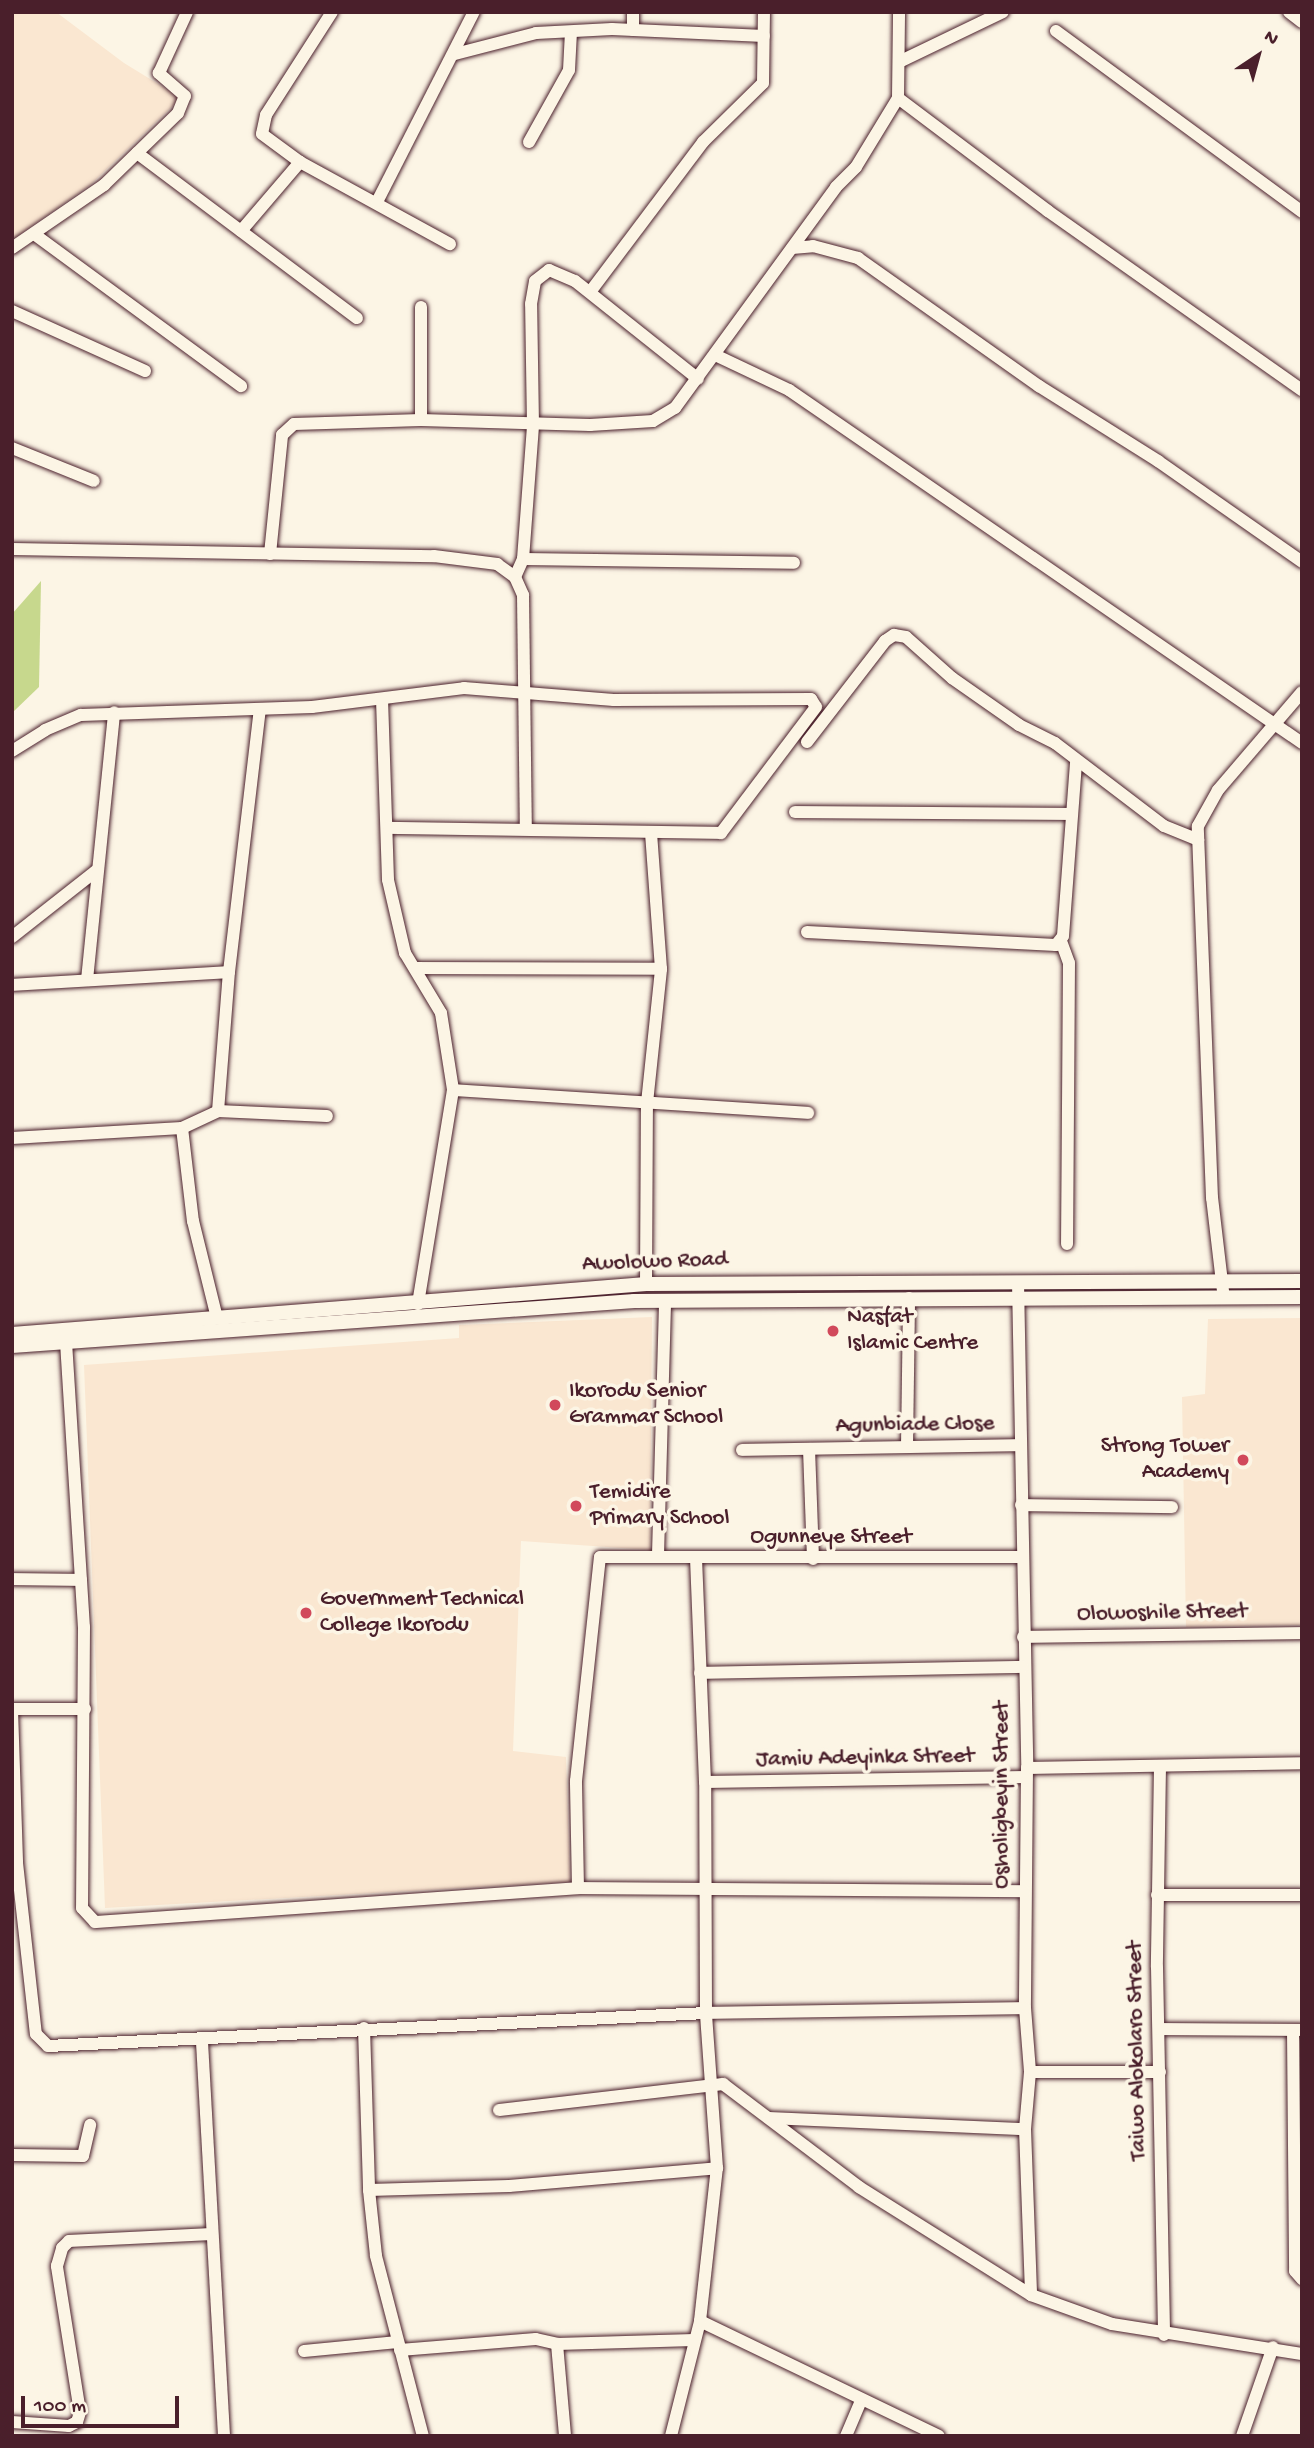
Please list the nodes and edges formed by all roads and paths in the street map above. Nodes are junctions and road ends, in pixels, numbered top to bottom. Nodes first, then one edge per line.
1 (187, 12) edge
2 (331, 12) edge
3 (474, 12) edge
4 (633, 12) edge
5 (764, 12) edge
6 (899, 12) edge
7 (1003, 12) edge
8 (1289, 12) edge
9 (1302, 22) edge
10 (633, 30) junction
11 (1056, 31) dead end
12 (571, 33) junction
13 (764, 36) junction
14 (455, 54) junction
15 (901, 61) junction
16 (898, 97) junction
17 (529, 142) dead end
18 (138, 153) junction
19 (300, 162) junction
20 (377, 202) junction
21 (1302, 212) edge
22 (241, 231) junction
23 (34, 234) junction
24 (450, 244) dead end
25 (12, 248) edge
26 (792, 248) junction
27 (590, 292) junction
28 (421, 307) dead end
29 (12, 311) edge
30 (357, 318) dead end
31 (715, 355) junction
32 (145, 370) dead end
33 (698, 379) junction
34 (241, 386) dead end
35 (1302, 390) edge
36 (421, 420) junction
37 (533, 425) junction
38 (12, 448) edge
39 (94, 481) dead end
40 (12, 549) edge
41 (270, 554) junction
42 (523, 559) junction
43 (1302, 562) edge
44 (793, 563) dead end
45 (515, 577) junction
46 (1302, 692) edge
47 (527, 694) junction
48 (382, 699) junction
49 (260, 710) junction
50 (114, 712) junction
51 (1275, 725) junction
52 (807, 742) dead end
53 (1302, 743) edge
54 (12, 751) edge
55 (1076, 762) junction
56 (795, 812) dead end
57 (1070, 814) junction
58 (389, 828) junction
59 (526, 829) junction
60 (651, 834) junction
61 (1198, 840) junction
62 (97, 870) junction
63 (807, 933) dead end
64 (12, 937) edge
65 (1060, 941) junction
66 (417, 968) junction
67 (661, 969) junction
68 (229, 972) junction
69 (87, 980) junction
70 (12, 985) edge
71 (453, 1090) junction
72 (647, 1103) junction
73 (218, 1111) junction
74 (808, 1113) dead end
75 (327, 1116) dead end
76 (183, 1128) junction
77 (12, 1138) edge
78 (1067, 1244) dead end
79 (1302, 1281) edge
80 (646, 1284) junction
81 (1019, 1289) junction
82 (1223, 1289) junction
83 (1302, 1297) edge
84 (909, 1298) junction
85 (665, 1300) junction
86 (418, 1304) junction
87 (374, 1313) junction
88 (217, 1318) junction
89 (12, 1334) edge
90 (66, 1342) junction
91 (12, 1346) edge
92 (1021, 1445) junction
93 (907, 1446) junction
94 (809, 1449) junction
95 (742, 1450) dead end
96 (1021, 1505) junction
97 (1172, 1507) dead end
98 (658, 1555) junction
99 (1021, 1557) junction
100 (813, 1559) junction
101 (696, 1560) junction
102 (12, 1579) edge
103 (81, 1580) junction
104 (1302, 1633) edge
105 (1023, 1637) junction
106 (1023, 1667) junction
107 (700, 1673) junction
108 (85, 1709) junction
109 (12, 1710) edge
110 (1302, 1763) edge
111 (1160, 1766) junction
112 (1026, 1773) junction
113 (705, 1782) junction
114 (15, 1863) edge
115 (578, 1888) junction
116 (1024, 1891) junction
117 (706, 1892) junction
118 (1157, 1895) junction
119 (1302, 1895) edge
120 (1025, 2008) junction
121 (705, 2013) junction
122 (364, 2028) junction
123 (1160, 2029) junction
124 (1297, 2030) edge
125 (202, 2042) junction
126 (1030, 2072) junction
127 (1160, 2072) junction
128 (711, 2084) junction
129 (499, 2110) dead end
130 (768, 2118) junction
131 (90, 2125) dead end
132 (1025, 2129) junction
133 (12, 2155) edge
134 (717, 2168) junction
135 (369, 2190) junction
136 (211, 2234) junction
137 (1302, 2278) edge
138 (1031, 2295) junction
139 (700, 2321) junction
140 (1164, 2334) junction
141 (694, 2340) junction
142 (557, 2344) junction
143 (399, 2346) junction
144 (1273, 2347) junction
145 (304, 2351) dead end
146 (1302, 2354) edge
147 (861, 2401) junction
148 (12, 2422) edge
149 (224, 2436) edge
150 (423, 2436) edge
151 (565, 2436) edge
152 (671, 2436) edge
153 (846, 2436) edge
154 (939, 2436) edge
155 (1242, 2436) edge

1 - 18 street
2 - 19 street
3 - 14 street
4 - 10 street
5 - 13 street
6 - 15 street
7 - 15 street
8 - 9 street
10 - 12 street
10 - 13 street
11 - 21 street
12 - 14 street
12 - 17 street
13 - 27 street
14 - 20 street
15 - 16 street
16 - 26 street
16 - 35 street
18 - 22 street
18 - 23 street
19 - 20 street
19 - 22 street
20 - 24 street
22 - 30 street
23 - 25 street
23 - 34 street
26 - 31 street
26 - 43 street
27 - 33 street
27 - 37 street
28 - 36 street
29 - 32 street
31 - 33 street
31 - 51 street
33 - 37 street
36 - 37 street
36 - 41 street
37 - 42 street
38 - 39 street
40 - 41 street
41 - 45 street
42 - 44 street
42 - 45 street
45 - 47 street
46 - 51 street
47 - 48 street
47 - 59 street
47 - 60 street
48 - 49 street
48 - 58 street
49 - 50 street
49 - 68 street
50 - 54 street
50 - 62 street
51 - 53 street
51 - 61 street
52 - 55 street
55 - 57 street
55 - 61 street
56 - 57 street
57 - 65 street
58 - 59 street
58 - 66 street
59 - 60 street
60 - 67 street
61 - 82 street
62 - 64 street
62 - 69 street
63 - 65 street
65 - 78 street
66 - 67 street
66 - 71 street
67 - 72 street
68 - 69 street
68 - 73 street
69 - 70 street
71 - 72 street
71 - 86 street
72 - 74 street
72 - 80 street
73 - 75 street
73 - 76 street
76 - 77 street
76 - 88 street
79 - 82 main road, Awolowo Road
80 - 81 main road, Awolowo Road
80 - 86 main road, Awolowo Road
81 - 82 main road, Awolowo Road
81 - 84 main road, Awolowo Road
81 - 92 street, Osholigbeyin Street
82 - 83 main road, Awolowo Road
84 - 85 main road, Awolowo Road
84 - 93 street
85 - 87 main road, Awolowo Road
85 - 98 street
86 - 87 main road, Awolowo Road
87 - 88 main road, Awolowo Road
87 - 90 main road, Awolowo Road
88 - 89 main road, Awolowo Road
90 - 91 main road, Awolowo Road
90 - 103 street
92 - 93 street, Agunbiade Close
92 - 96 street, Osholigbeyin Street
93 - 94 street, Agunbiade Close
94 - 95 street, Agunbiade Close
94 - 100 street, Agunbiade Close
96 - 97 street
96 - 99 street, Osholigbeyin Street
98 - 101 street, Ogunneye Street
98 - 115 street, Ogunneye Street
99 - 100 street, Ogunneye Street
99 - 105 street, Osholigbeyin Street
100 - 101 street, Ogunneye Street
101 - 107 street
102 - 103 street
103 - 108 street
104 - 105 street, Olowoshile Street
105 - 106 street, Osholigbeyin Street
106 - 107 street
106 - 112 street, Osholigbeyin Street
107 - 113 street
108 - 109 street
108 - 115 street
109 - 114 street
110 - 111 street, Jamiu Adeyinka Street
111 - 112 street, Jamiu Adeyinka Street
111 - 118 street, Taiwo Alokolaro Street
112 - 113 street, Jamiu Adeyinka Street
112 - 116 street, Osholigbeyin Street
113 - 117 street
114 - 125 street
115 - 117 street
116 - 117 street
116 - 120 street, Osholigbeyin Street
117 - 121 street
118 - 119 street
118 - 123 street, Taiwo Alokolaro Street
120 - 121 street
120 - 126 street, Osholigbeyin Street
121 - 122 street
121 - 128 street
122 - 125 street
122 - 135 street
123 - 124 street
123 - 127 street, Taiwo Alokolaro Street
124 - 137 street
125 - 136 street
126 - 127 street
126 - 132 street, Osholigbeyin Street
127 - 140 street, Taiwo Alokolaro Street
128 - 129 street
128 - 130 street
128 - 134 street
130 - 132 street
130 - 138 street
131 - 133 street
132 - 138 street, Osholigbeyin Street
134 - 135 street
134 - 139 street
135 - 143 street
136 - 148 street
136 - 149 street
138 - 140 street
139 - 141 street
139 - 147 street
140 - 144 street
141 - 142 street
141 - 152 street
142 - 143 street
142 - 151 street
143 - 145 street
143 - 150 street
144 - 146 street
144 - 155 street
147 - 153 street
147 - 154 street

